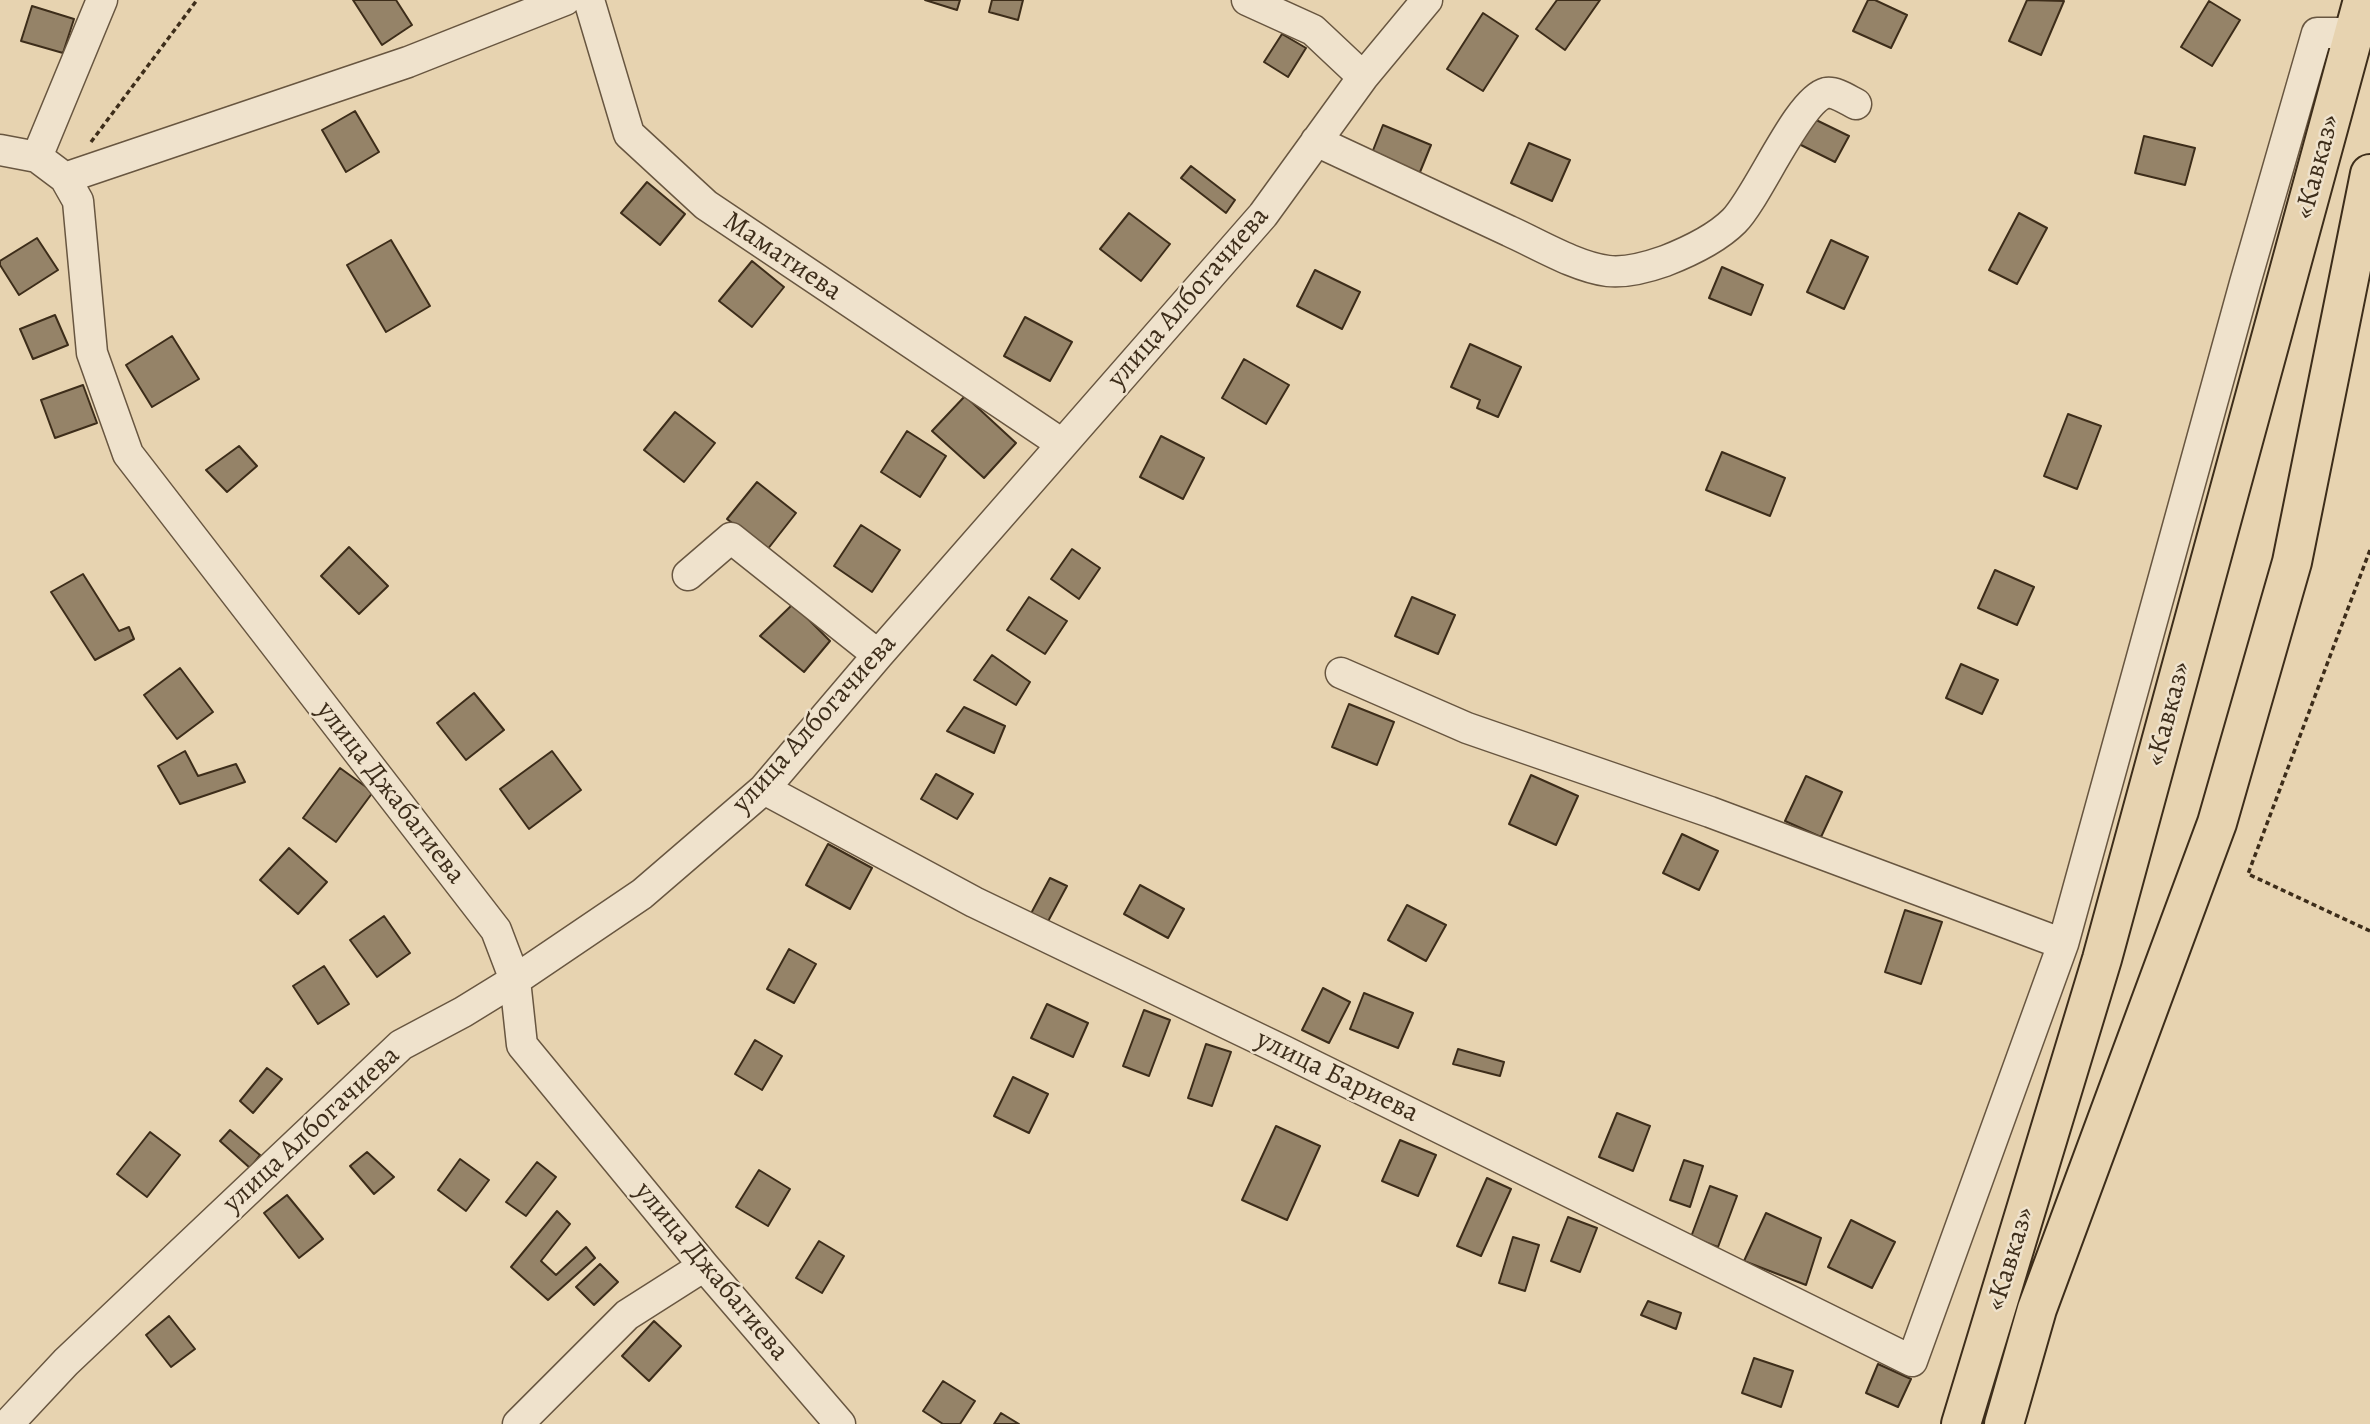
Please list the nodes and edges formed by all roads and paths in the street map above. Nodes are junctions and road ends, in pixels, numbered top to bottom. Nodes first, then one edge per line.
1 (102, 0) edge
2 (197, 0) edge
3 (565, 0) edge
4 (589, 0) edge
5 (1247, 0) edge
6 (1427, 0) edge
7 (2358, 17) edge
8 (1363, 76) junction
9 (1856, 104) dead end
10 (1316, 141) junction
11 (0, 150) edge
12 (37, 157) junction
13 (2370, 174) edge
14 (65, 178) junction
15 (1062, 444) junction
16 (2370, 550) edge
17 (688, 575) dead end
18 (878, 655) junction
19 (1341, 673) dead end
20 (764, 789) junction
21 (2370, 931) edge
22 (2063, 944) junction
23 (515, 980) junction
24 (704, 1266) junction
25 (8, 1424) edge
26 (518, 1424) edge
27 (840, 1424) edge
28 (1961, 1424) edge
29 (2004, 1424) edge

1 - 12 street
2 - 14 path
3 - 14 street
4 - 15 street, Маматиева
5 - 8 street
6 - 8 street, улица Албогачиева
7 - 22 street
7 - 28 highway, «Кавказ»
8 - 10 street, улица Албогачиева
9 - 10 street
10 - 15 street, улица Албогачиева
11 - 12 street, улица Джабагиева
12 - 14 street, улица Джабагиева
13 - 29 highway, «Кавказ»
14 - 23 street, улица Джабагиева
15 - 18 street, улица Албогачиева
16 - 21 path
17 - 18 street
18 - 20 street, улица Албогачиева
19 - 22 street
20 - 22 street, улица Бариева
20 - 23 street, улица Албогачиева
23 - 24 street, улица Джабагиева
23 - 25 street, улица Албогачиева
24 - 26 street
24 - 27 street, улица Джабагиева

